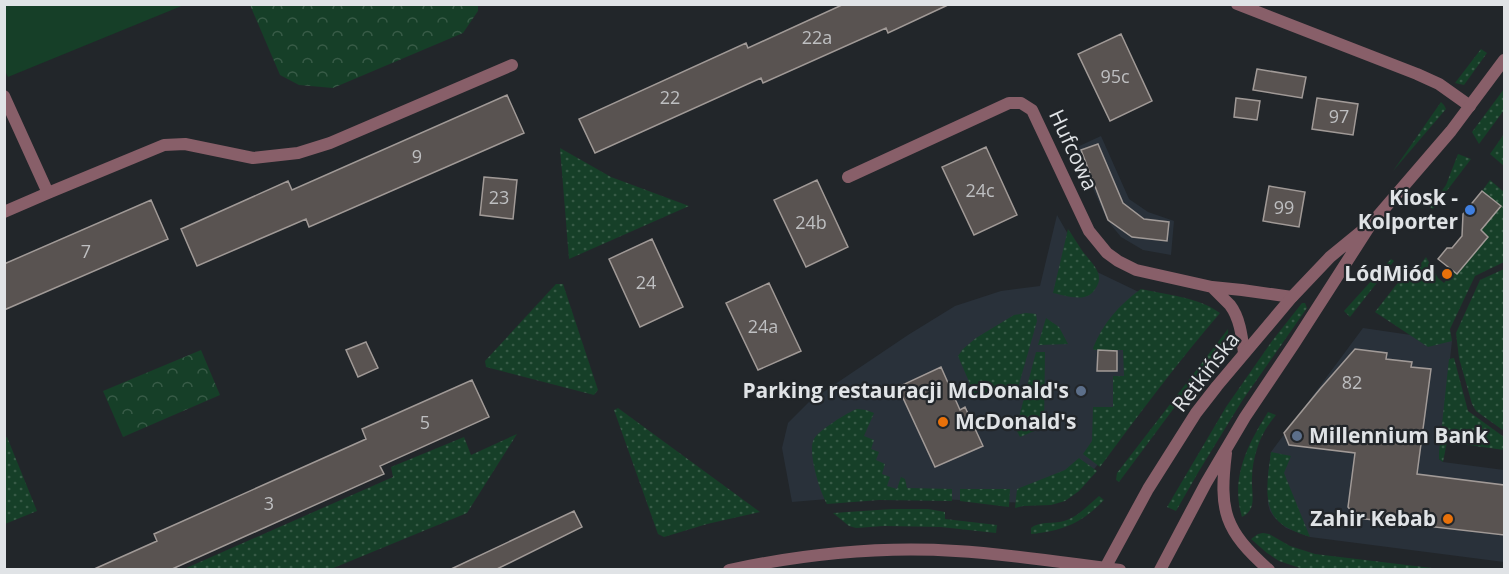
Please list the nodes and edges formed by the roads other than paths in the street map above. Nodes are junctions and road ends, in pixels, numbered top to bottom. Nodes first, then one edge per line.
1 (1237, 4) edge
2 (1504, 60) edge
3 (512, 65) dead end
4 (4, 96) edge
5 (1470, 106) junction
6 (848, 177) dead end
7 (48, 193) junction
8 (4, 212) edge
9 (1371, 224) junction
10 (1212, 287) junction
11 (1292, 297) junction
12 (1244, 353) junction
13 (1227, 449) junction
14 (1104, 569) edge
15 (729, 570) edge
16 (1120, 570) edge
17 (1160, 570) edge
18 (1269, 570) edge

1 - 5 street
2 - 5 street, Retkińska
3 - 7 street
4 - 7 street
5 - 9 street, Retkińska
6 - 10 street, Hufcowa
7 - 8 street
9 - 11 street, Retkińska
9 - 13 street, Retkińska
10 - 11 street, Hufcowa
10 - 12 street
11 - 12 street, Retkińska
12 - 14 street, Retkińska
13 - 17 street, Retkińska
13 - 18 street
14 - 15 street
14 - 16 street

